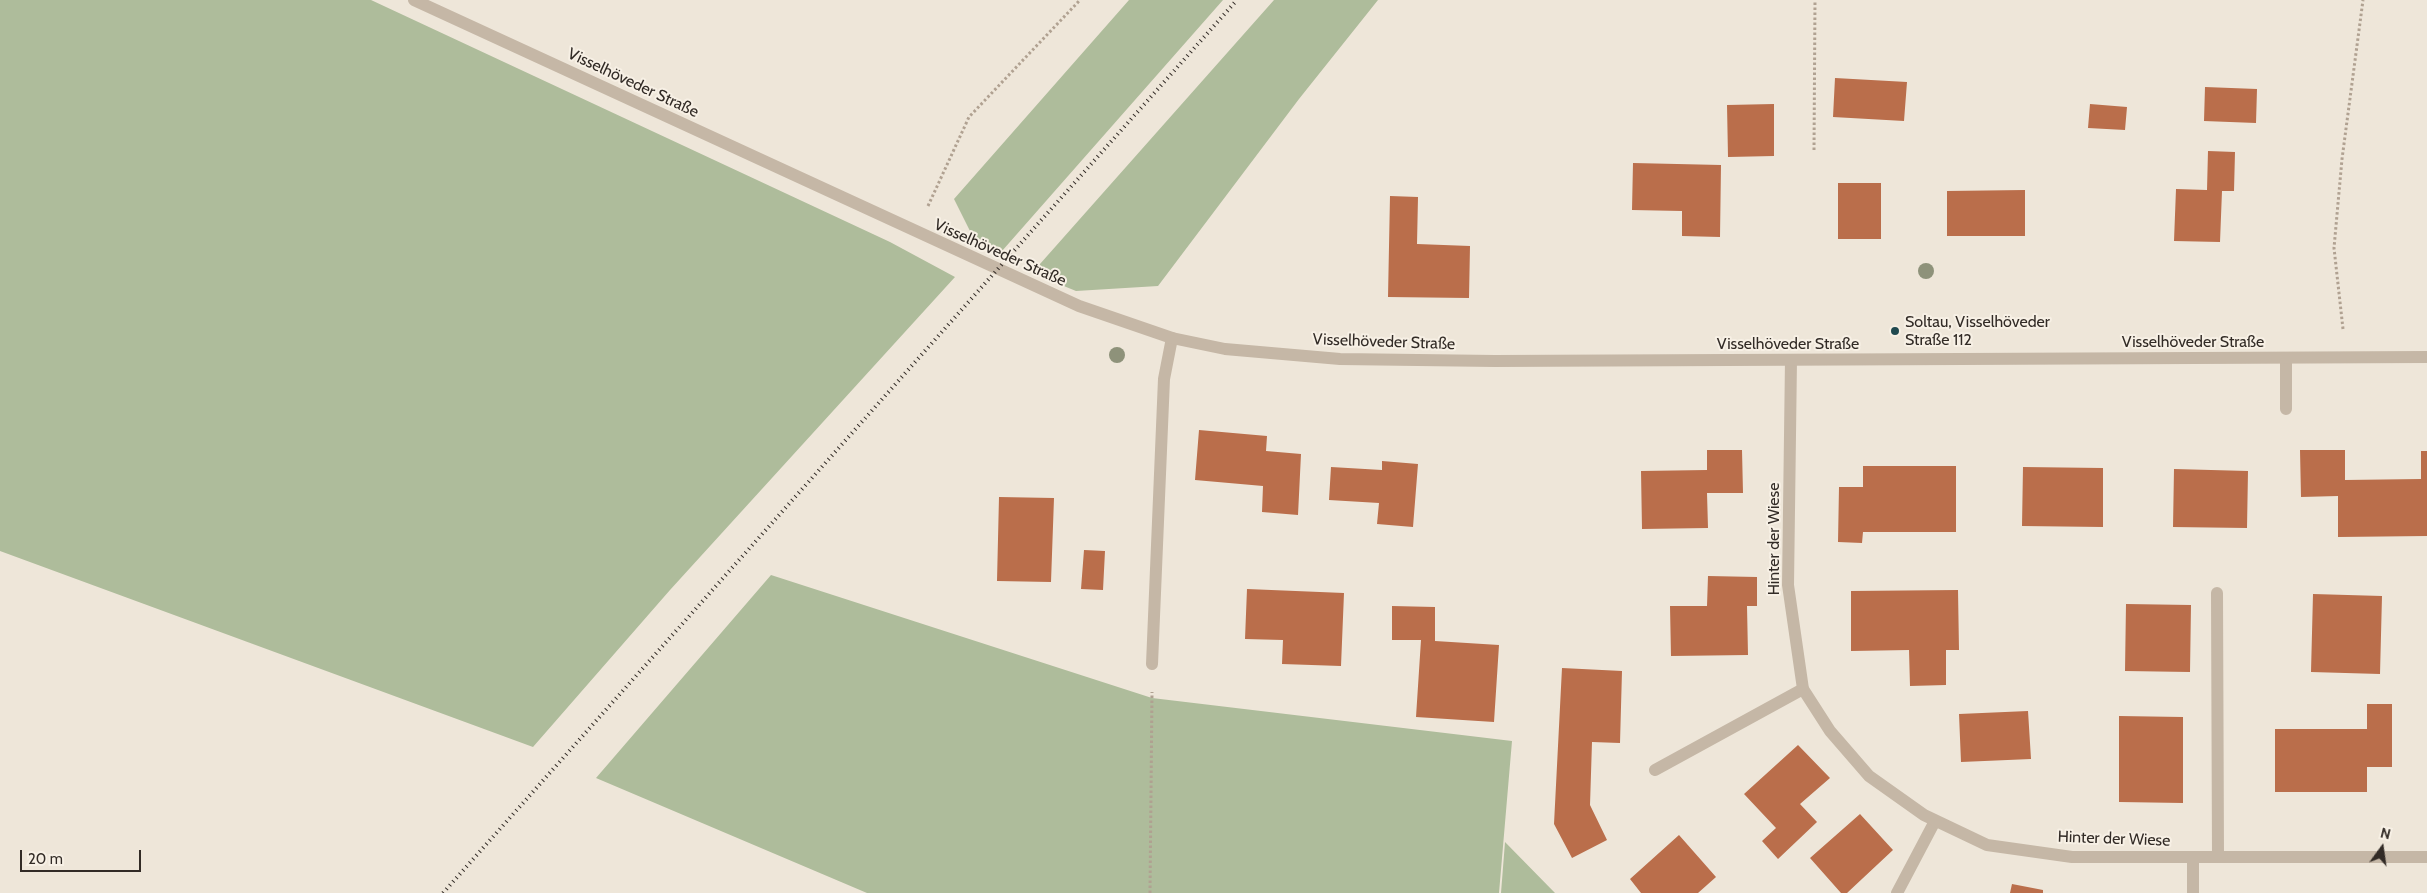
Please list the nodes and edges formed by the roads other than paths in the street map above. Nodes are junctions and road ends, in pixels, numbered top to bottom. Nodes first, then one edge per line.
1 (414, 0) edge
2 (1172, 338) junction
3 (2427, 357) edge
4 (2286, 358) junction
5 (1791, 360) junction
6 (2286, 409) dead end
7 (2217, 593) dead end
8 (1152, 664) road end
9 (1803, 689) junction
10 (1655, 770) dead end
11 (1935, 821) junction
12 (2193, 857) junction
13 (2218, 857) junction
14 (2427, 857) edge
15 (1897, 893) edge
16 (2193, 893) edge

1 - 2 street, Visselhöveder Straße
2 - 5 street, Visselhöveder Straße
2 - 8 street
3 - 4 street, Visselhöveder Straße
4 - 5 street, Visselhöveder Straße
4 - 6 street
5 - 9 street, Hinter der Wiese
7 - 13 street
9 - 10 street
9 - 11 street, Hinter der Wiese
11 - 12 street, Hinter der Wiese
11 - 15 street
12 - 13 street, Hinter der Wiese
12 - 16 street
13 - 14 street, Hinter der Wiese

